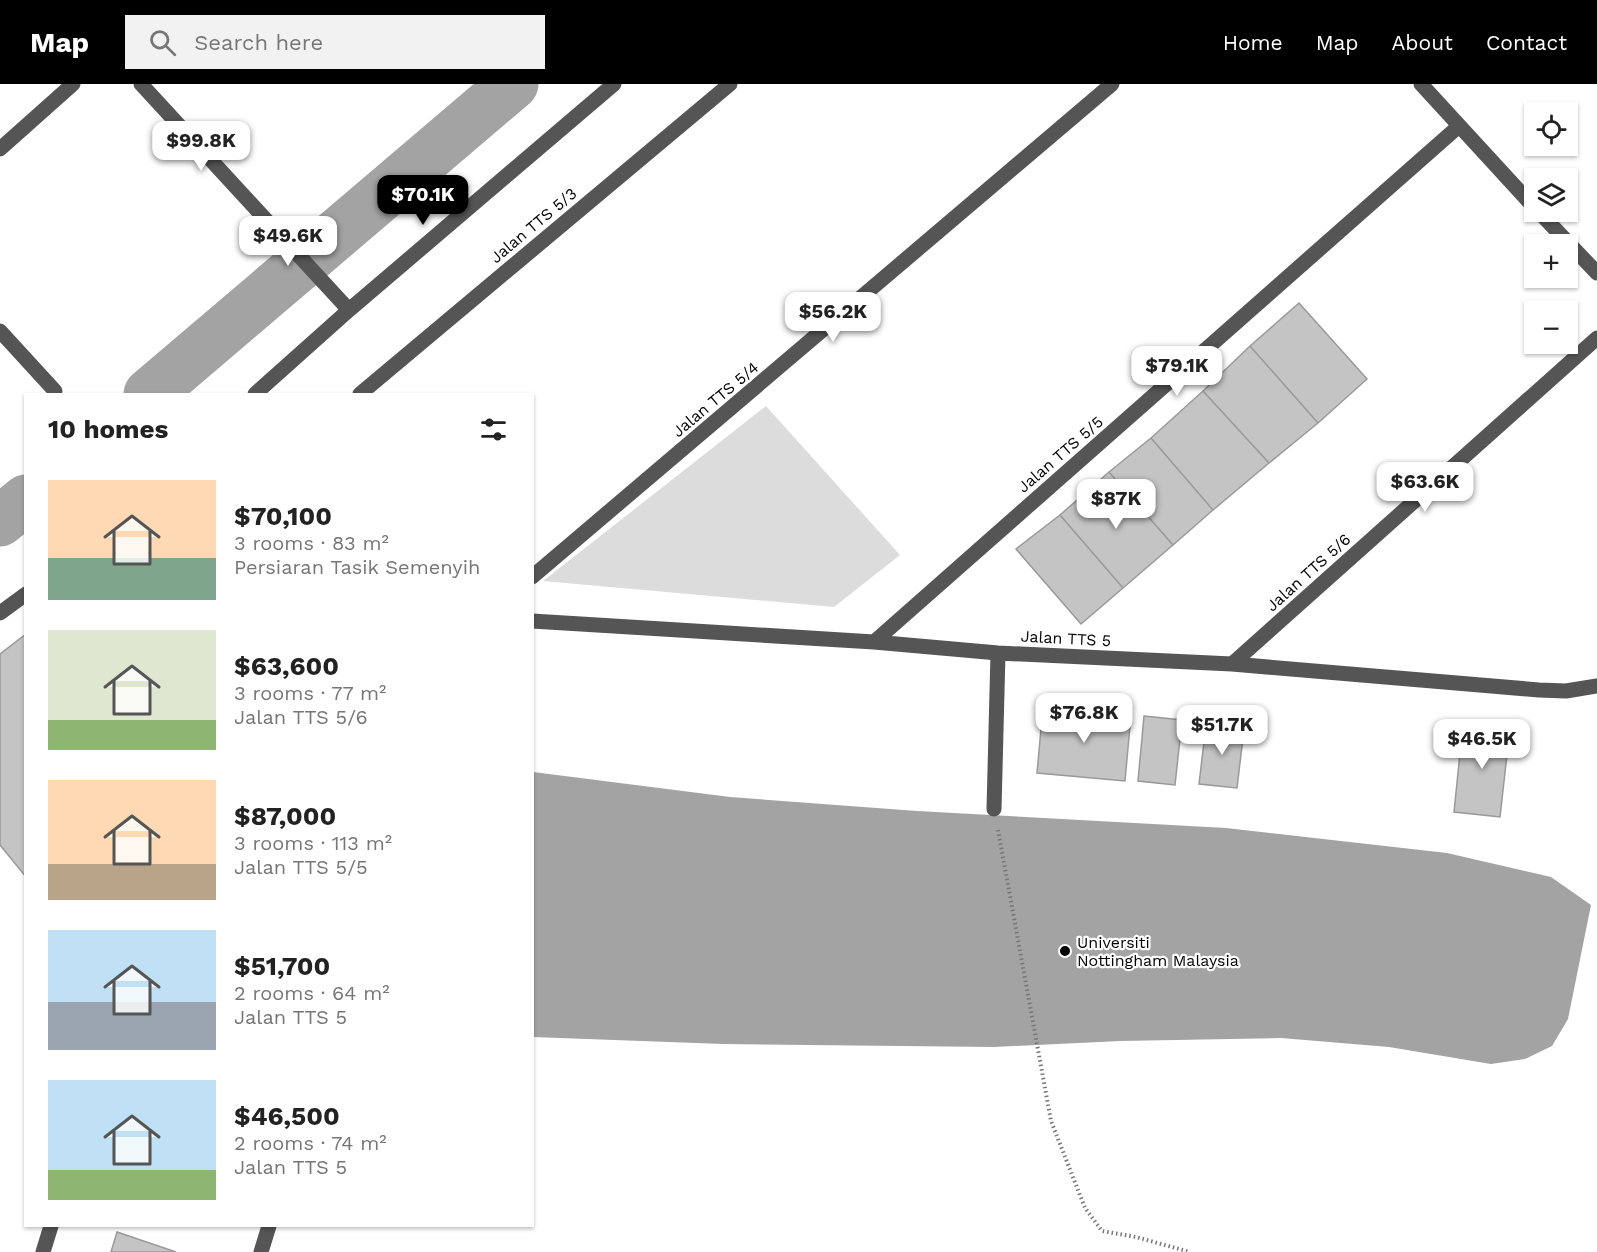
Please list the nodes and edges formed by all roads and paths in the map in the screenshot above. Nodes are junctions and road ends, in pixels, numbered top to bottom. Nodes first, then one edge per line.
1 (73, 84) edge
2 (141, 84) edge
3 (614, 84) edge
4 (730, 84) edge
5 (1112, 84) edge
6 (1421, 84) edge
7 (1459, 126) junction
8 (0, 150) edge
9 (1524, 196) edge
10 (1549, 222) edge
11 (1597, 273) edge
12 (349, 310) junction
13 (0, 331) edge
14 (1597, 338) edge
15 (55, 391) dead end
16 (256, 393) edge
17 (361, 393) edge
18 (534, 575) edge
19 (24, 595) edge
20 (0, 613) edge
21 (534, 621) edge
22 (874, 642) junction
23 (998, 653) junction
24 (1232, 664) junction
25 (1597, 686) edge
26 (994, 809) joint
27 (51, 1227) edge
28 (269, 1227) edge
29 (44, 1252) edge
30 (261, 1252) edge
31 (1190, 1252) edge

1 - 8 street
2 - 12 street
3 - 12 street
4 - 17 street, Jalan TTS 5/3
5 - 18 street, Jalan TTS 5/4
6 - 7 street
7 - 9 street
7 - 22 street, Jalan TTS 5/5
10 - 11 street
12 - 16 street
13 - 15 street
14 - 24 street, Jalan TTS 5/6
19 - 20 street
21 - 22 street, Jalan TTS 5
22 - 23 street, Jalan TTS 5
23 - 24 street, Jalan TTS 5
23 - 26 street
24 - 25 street, Jalan TTS 5
26 - 31 path
27 - 29 street
28 - 30 street

